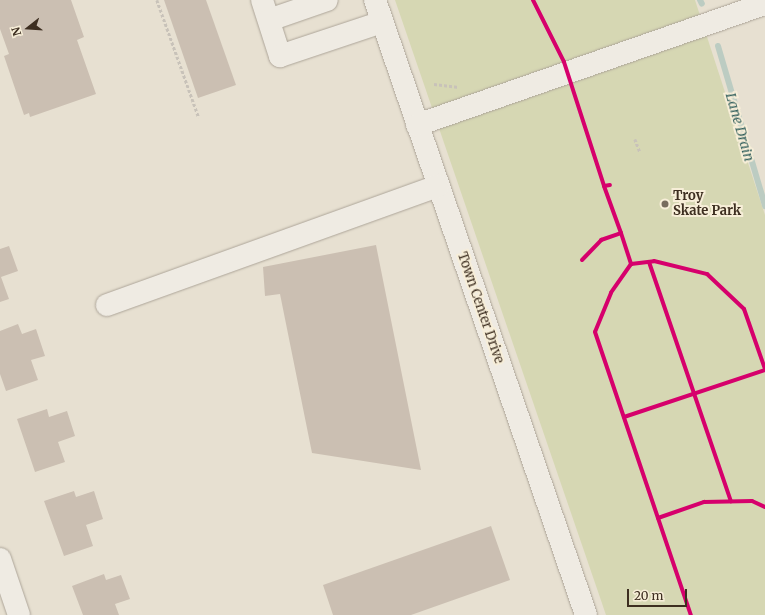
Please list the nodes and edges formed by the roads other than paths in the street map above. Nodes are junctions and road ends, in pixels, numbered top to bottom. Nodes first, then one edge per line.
1 (327, 0) edge
2 (375, 0) edge
3 (765, 4) edge
4 (265, 10) edge
5 (382, 22) junction
6 (417, 125) junction
7 (438, 186) junction
8 (107, 305) dead end
9 (0, 559) edge
10 (19, 615) edge
11 (586, 615) edge

1 - 4 street
2 - 5 street, Town Center Drive
3 - 6 street
4 - 5 street
5 - 6 street, Town Center Drive
6 - 7 street, Town Center Drive
7 - 8 street
7 - 11 street, Town Center Drive
9 - 10 street

